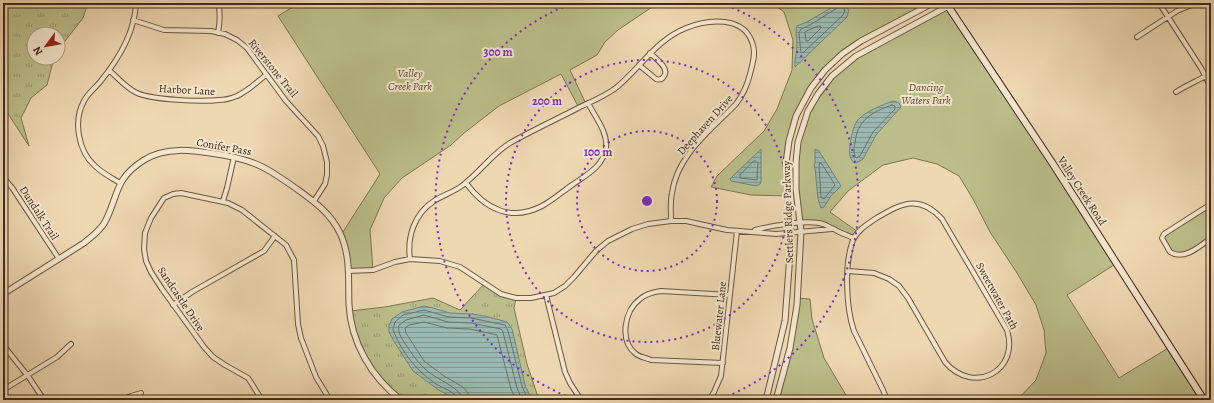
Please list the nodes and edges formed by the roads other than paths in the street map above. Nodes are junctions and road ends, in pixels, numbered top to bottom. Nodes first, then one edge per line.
1 (136, 3) edge
2 (218, 3) edge
3 (933, 3) edge
4 (954, 3) edge
5 (1159, 3) edge
6 (1196, 3) edge
7 (947, 5) edge
8 (1168, 17) junction
9 (133, 20) junction
10 (218, 33) junction
11 (1137, 37) dead end
12 (650, 53) junction
13 (639, 65) junction
14 (109, 70) junction
15 (1211, 73) edge
16 (266, 75) junction
17 (1206, 76) junction
18 (1211, 87) edge
19 (1176, 92) dead end
20 (588, 103) junction
21 (234, 157) junction
22 (3, 177) edge
23 (120, 183) junction
24 (466, 183) junction
25 (223, 201) junction
26 (314, 201) junction
27 (1209, 206) edge
28 (1211, 212) edge
29 (671, 221) junction
30 (800, 223) junction
31 (790, 225) junction
32 (832, 229) junction
33 (737, 231) junction
34 (753, 231) junction
35 (801, 232) junction
36 (790, 233) junction
37 (275, 236) junction
38 (854, 238) junction
39 (1211, 238) edge
40 (59, 259) junction
41 (410, 259) junction
42 (348, 271) junction
43 (848, 271) junction
44 (3, 294) edge
45 (546, 295) junction
46 (730, 295) junction
47 (173, 305) junction
48 (71, 344) dead end
49 (3, 345) edge
50 (723, 363) junction
51 (28, 376) junction
52 (3, 390) edge
53 (141, 393) dead end
54 (44, 400) edge
55 (121, 400) edge
56 (262, 400) edge
57 (330, 400) edge
58 (401, 400) edge
59 (582, 400) edge
60 (709, 400) edge
61 (766, 400) edge
62 (776, 400) edge
63 (887, 400) edge
64 (1203, 400) edge

1 - 9 street
2 - 10 street
3 - 31 street, Settlers Ridge Parkway
4 - 7 street, Settlers Ridge Parkway
5 - 8 street
6 - 8 street
7 - 30 street, Settlers Ridge Parkway
7 - 64 main road, Valley Creek Road
8 - 11 street
8 - 17 street
9 - 10 street, Riverstone Trail
9 - 14 street
10 - 16 street, Riverstone Trail
12 - 13 street, Deephaven Drive
12 - 13 street
12 - 29 street, Deephaven Drive
13 - 20 street, Deephaven Drive
14 - 16 street, Harbor Lane
14 - 23 street
15 - 17 street
16 - 26 street, Riverstone Trail
17 - 18 street
17 - 19 street
20 - 24 street, Deephaven Drive
20 - 24 street
21 - 23 street, Conifer Pass
21 - 25 street
21 - 26 street, Conifer Pass
22 - 40 street, Dundalk Trail
23 - 40 street, Conifer Pass
24 - 41 street, Deephaven Drive
25 - 37 street, Sandcastle Drive
25 - 47 street, Sandcastle Drive
26 - 42 street, Conifer Pass
27 - 28 street
27 - 39 street
29 - 33 street
29 - 45 street
30 - 31 street
30 - 32 street
30 - 35 street, Settlers Ridge Parkway
31 - 34 street
31 - 36 street, Settlers Ridge Parkway
32 - 35 street
32 - 38 street
33 - 34 street
33 - 46 street, Bluewater Lane
34 - 36 street
35 - 36 street
35 - 62 street, Settlers Ridge Parkway
36 - 61 street, Settlers Ridge Parkway
37 - 47 street
37 - 57 street, Sandcastle Drive
38 - 43 street
38 - 43 street, Sweetwater Path
40 - 44 street, Conifer Pass
41 - 42 street
41 - 45 street
42 - 58 street, Conifer Pass
43 - 63 street
45 - 59 street
46 - 50 street, Bluewater Lane
46 - 50 street
47 - 56 street, Sandcastle Drive
48 - 51 street
49 - 51 street
50 - 60 street, Bluewater Lane
51 - 52 street
51 - 54 street
53 - 55 street

